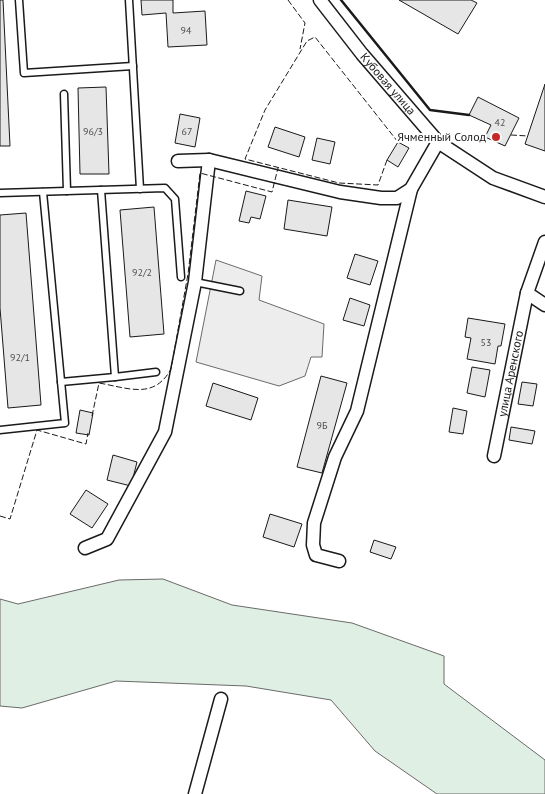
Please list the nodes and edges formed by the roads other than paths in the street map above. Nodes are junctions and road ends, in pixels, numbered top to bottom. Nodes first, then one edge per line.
1 (19, 0) edge
2 (129, 0) edge
3 (320, 0) edge
4 (133, 66) junction
5 (64, 94) dead end
6 (438, 142) junction
7 (209, 160) junction
8 (178, 161) dead end
9 (140, 189) junction
10 (411, 189) junction
11 (101, 190) junction
12 (67, 191) junction
13 (43, 192) junction
14 (0, 193) edge
15 (545, 197) edge
16 (545, 242) edge
17 (181, 277) dead end
18 (195, 282) junction
19 (240, 291) dead end
20 (527, 294) junction
21 (545, 305) edge
22 (156, 372) dead end
23 (116, 377) junction
24 (61, 382) junction
25 (0, 430) edge
26 (494, 456) dead end
27 (85, 548) dead end
28 (339, 561) dead end
29 (221, 699) dead end
30 (195, 794) edge

1 - 4 lane
2 - 4 lane
3 - 6 street, Кубовая улица
4 - 9 lane
5 - 12 lane
6 - 10 street
6 - 15 street, Кубовая улица
7 - 8 street
7 - 10 street
7 - 18 street
9 - 11 lane
9 - 17 lane
10 - 28 street
11 - 12 lane
11 - 23 lane
12 - 13 lane
13 - 14 lane
13 - 24 lane
16 - 20 street, улица Аренского
18 - 19 lane
18 - 27 street
20 - 21 street
20 - 26 street, улица Аренского
22 - 23 lane
23 - 24 lane
24 - 25 lane
29 - 30 street

